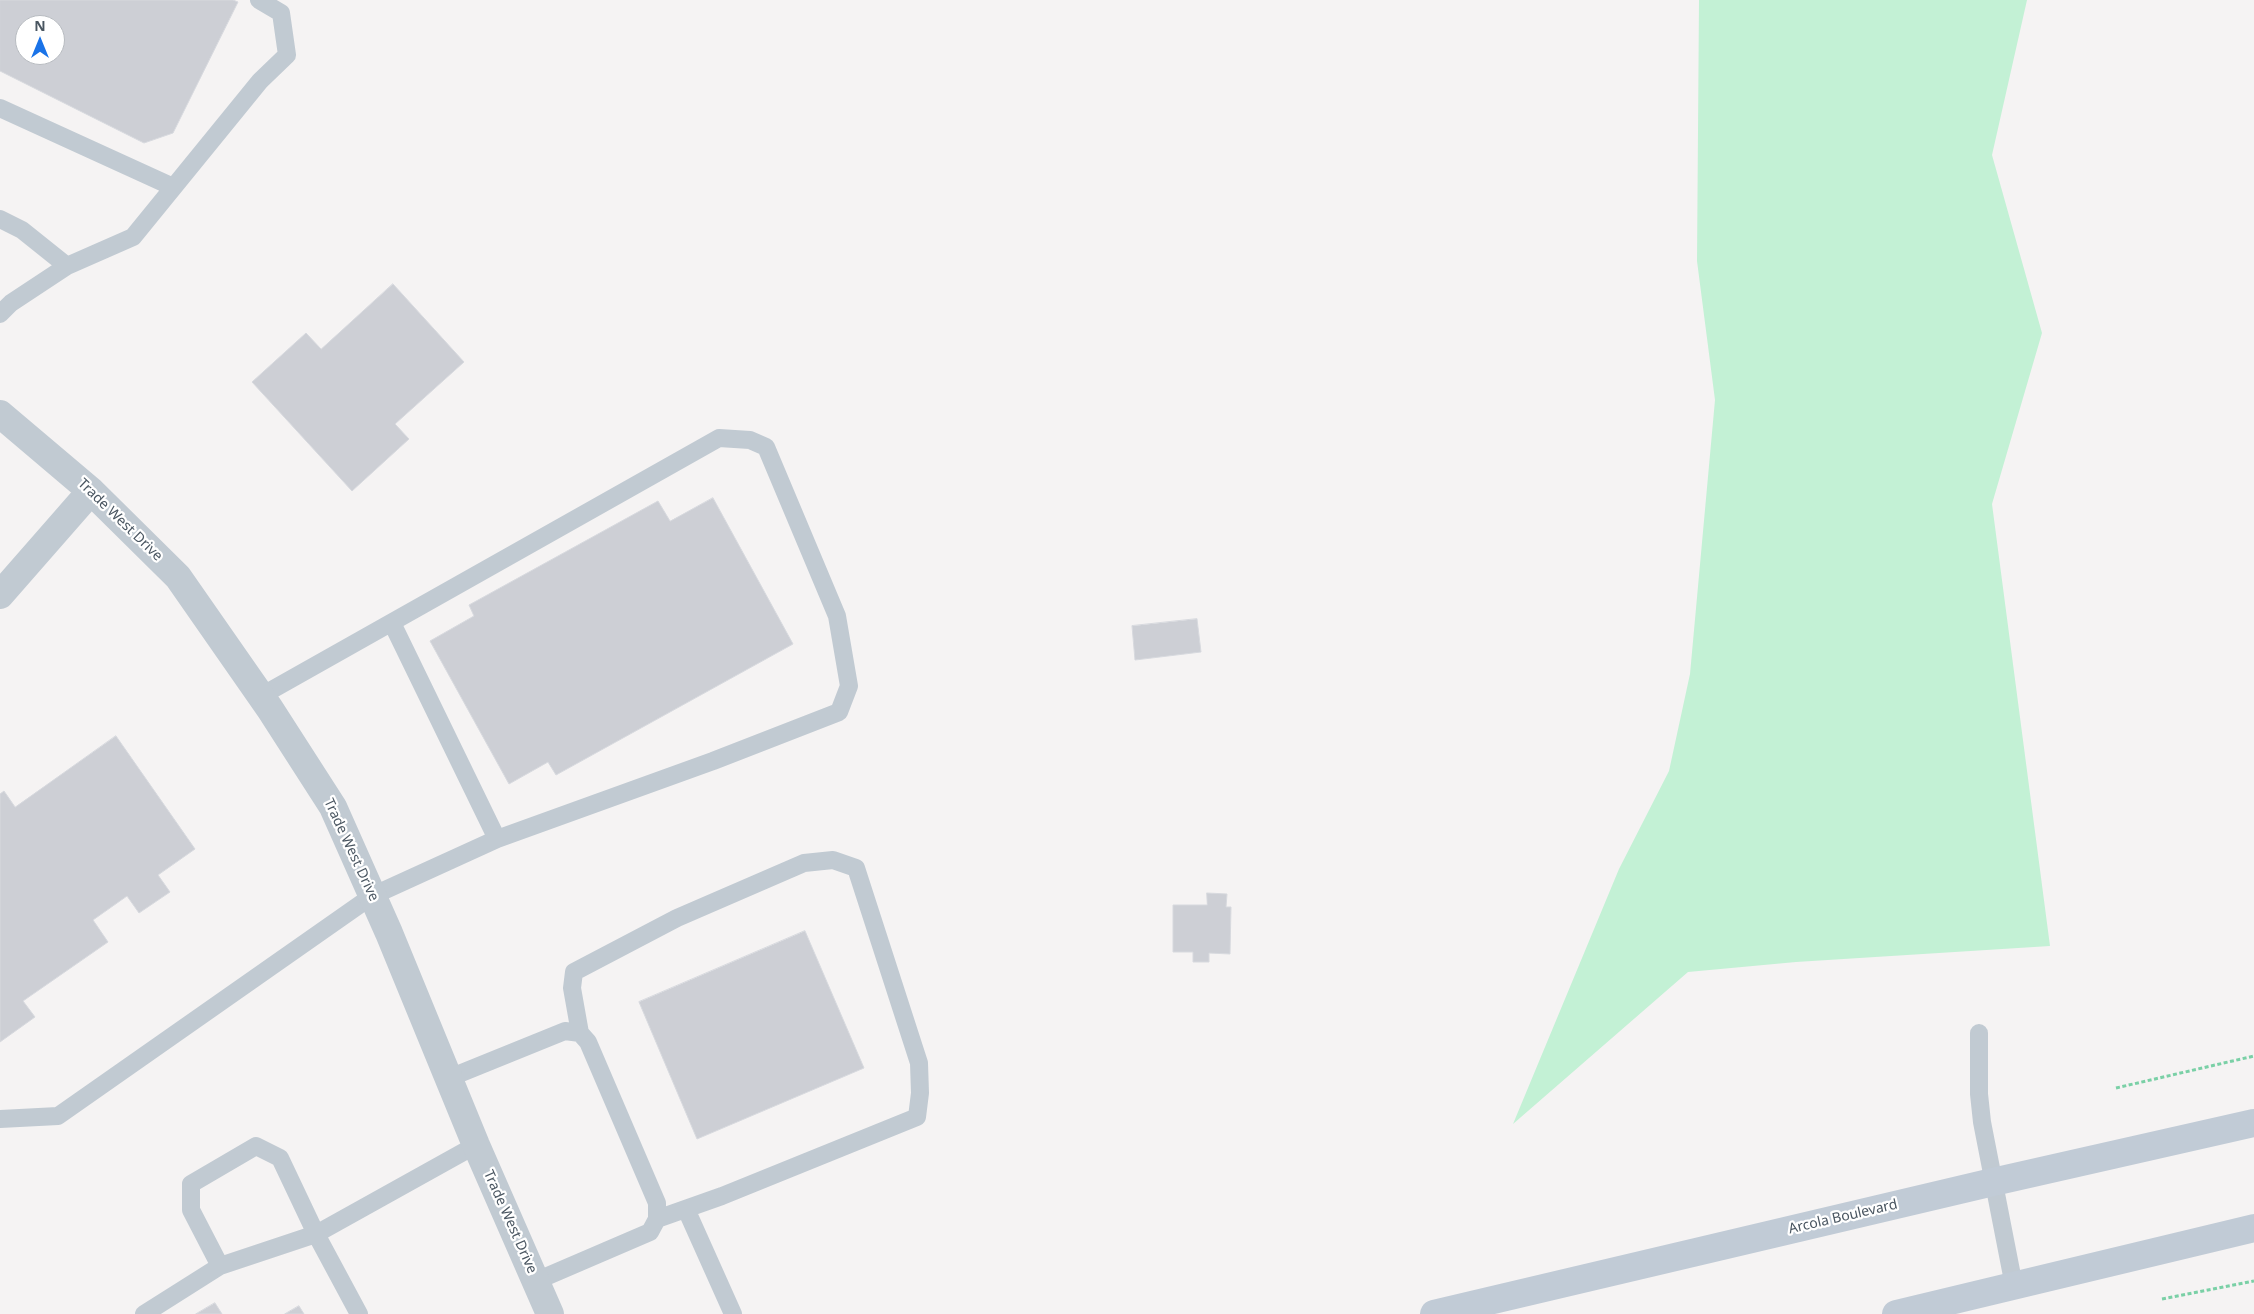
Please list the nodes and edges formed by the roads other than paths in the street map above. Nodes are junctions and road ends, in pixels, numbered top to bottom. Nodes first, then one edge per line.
1 (259, 0) edge
2 (0, 108) edge
3 (173, 187) junction
4 (0, 219) edge
5 (67, 266) junction
6 (0, 314) edge
7 (0, 414) edge
8 (91, 490) junction
9 (0, 595) edge
10 (392, 623) junction
11 (261, 696) junction
12 (498, 839) junction
13 (372, 896) junction
14 (580, 1032) junction
15 (1979, 1033) dead end
16 (448, 1078) junction
17 (0, 1119) edge
18 (2254, 1123) edge
19 (476, 1146) junction
20 (1993, 1182) junction
21 (686, 1209) junction
22 (657, 1219) junction
23 (2254, 1228) edge
24 (316, 1234) junction
25 (220, 1266) junction
26 (536, 1281) junction
27 (2014, 1286) junction
28 (144, 1314) edge
29 (359, 1314) edge
30 (550, 1314) edge
31 (733, 1314) edge
32 (1434, 1314) edge
33 (1896, 1314) edge

1 - 3 lane
2 - 3 lane
3 - 5 lane
4 - 5 lane
5 - 6 lane
7 - 8 street, Trade West Drive
8 - 9 street
8 - 11 street, Trade West Drive
10 - 11 lane
10 - 12 lane
10 - 12 lane
11 - 13 street, Trade West Drive
12 - 13 lane
13 - 16 street, Trade West Drive
13 - 17 lane
14 - 16 lane
14 - 21 lane
14 - 22 lane
15 - 20 lane
16 - 19 street, Trade West Drive
18 - 20 main road, Arcola Boulevard
19 - 24 lane
19 - 26 street, Trade West Drive
20 - 27 lane
20 - 32 main road, Arcola Boulevard
21 - 22 lane
21 - 31 lane
22 - 26 lane
23 - 27 main road
24 - 25 lane
24 - 25 lane
24 - 29 lane
25 - 28 lane
26 - 30 street, Trade West Drive
27 - 33 main road

